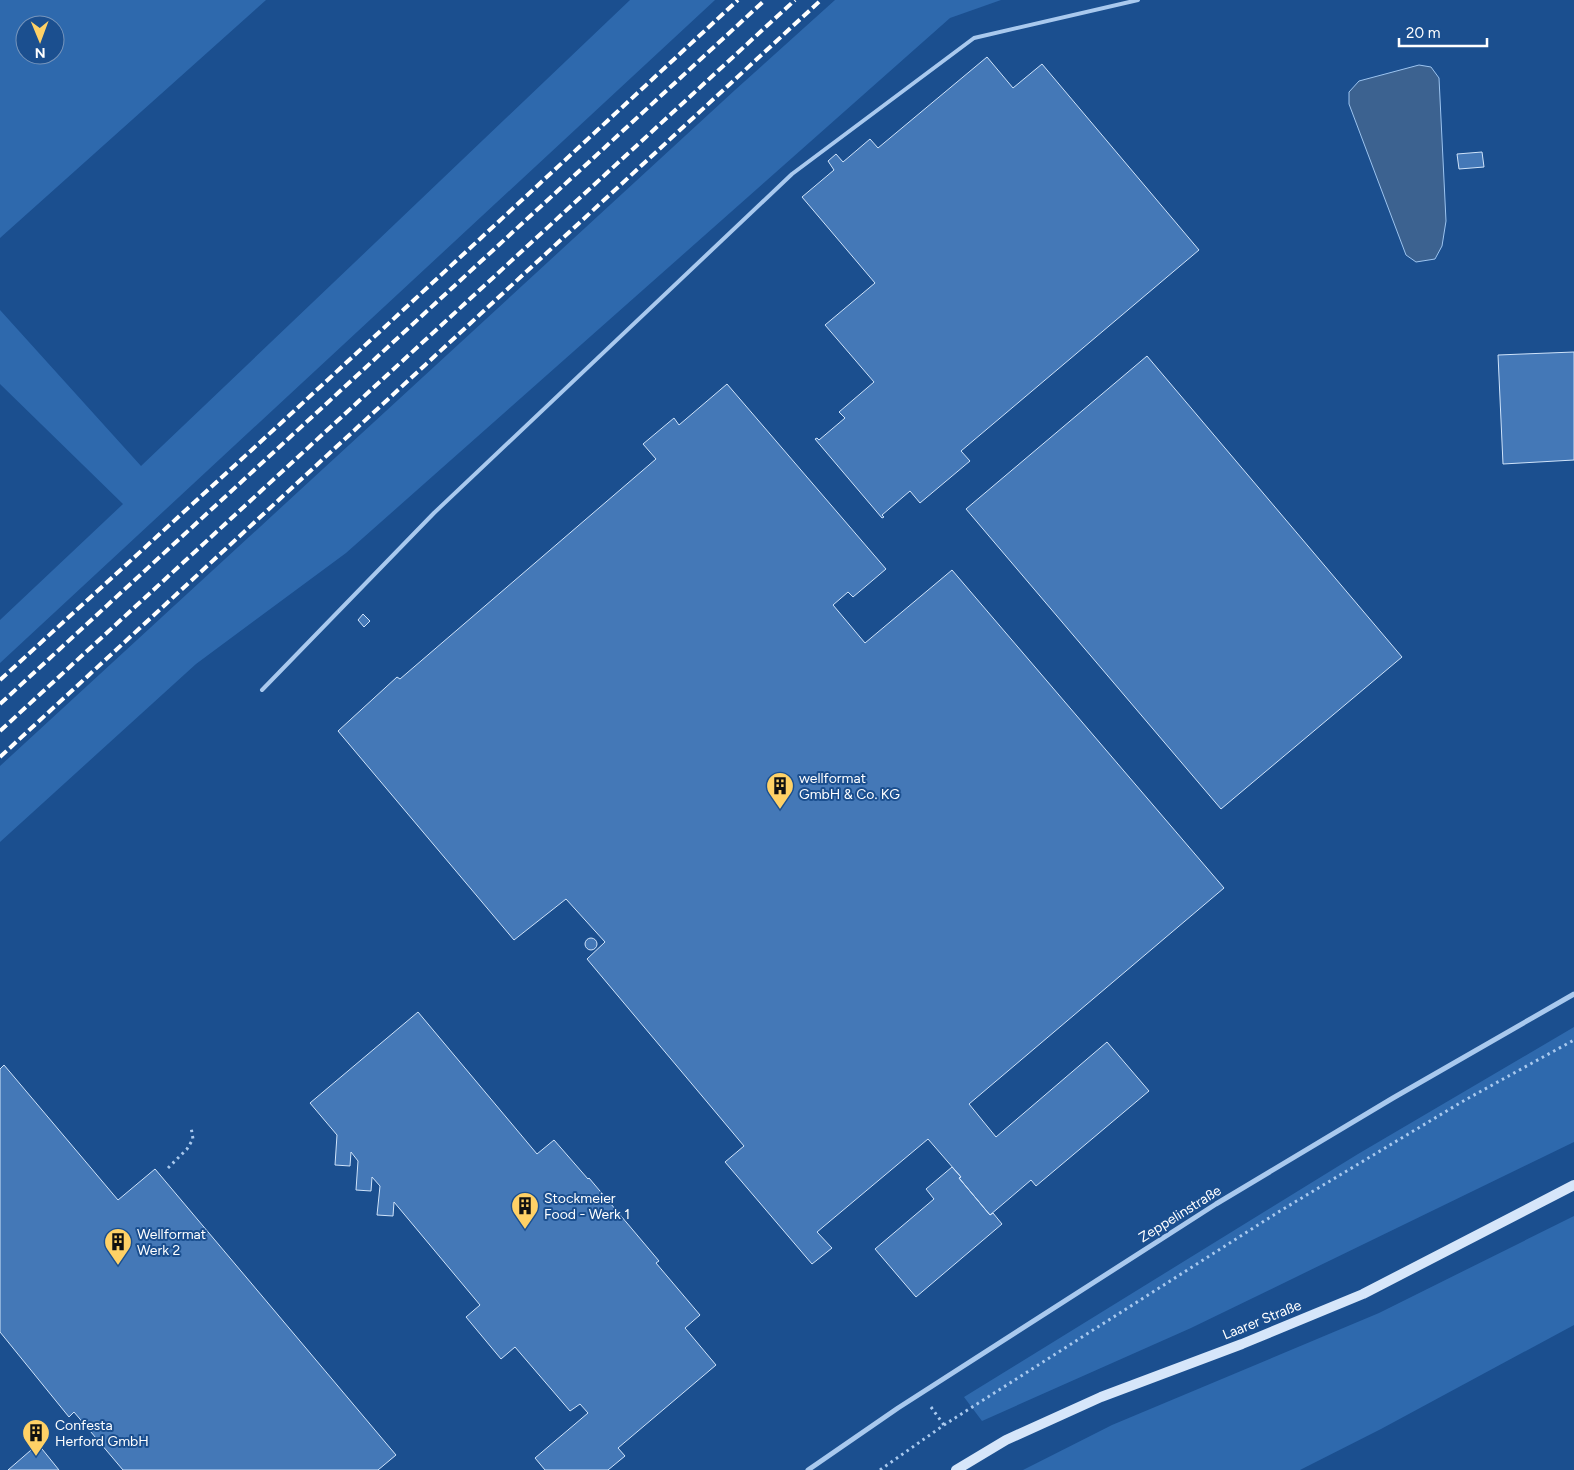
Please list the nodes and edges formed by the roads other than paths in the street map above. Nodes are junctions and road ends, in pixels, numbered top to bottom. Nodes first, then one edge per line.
1 (1138, 0) edge
2 (262, 690) dead end
3 (1574, 994) edge
4 (1574, 1185) edge
5 (808, 1470) edge
6 (956, 1470) edge

1 - 2 lane
3 - 5 street, Zeppelinstraße
4 - 6 main road, Laarer Straße

